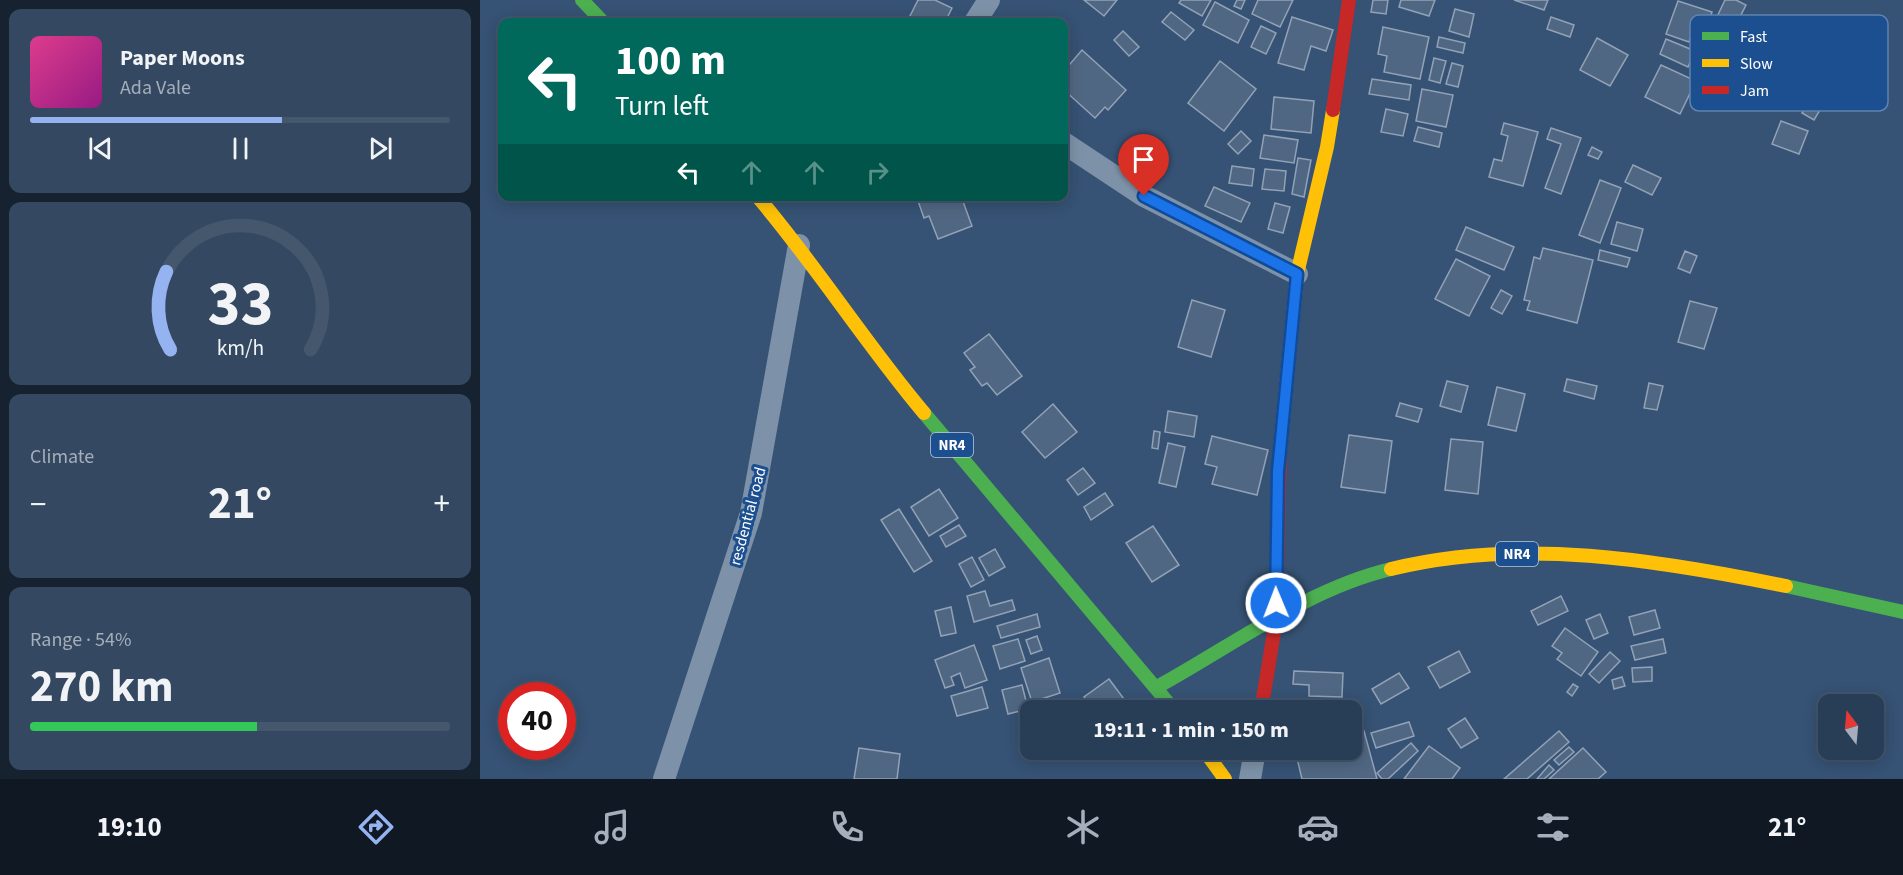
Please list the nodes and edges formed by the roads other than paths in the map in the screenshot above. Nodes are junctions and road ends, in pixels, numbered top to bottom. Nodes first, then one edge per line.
1 (582, 0) edge
2 (989, 0) edge
3 (1349, 0) edge
4 (599, 18) edge
5 (978, 18) edge
6 (1068, 146) edge
7 (761, 201) edge
8 (799, 245) junction
9 (1297, 274) junction
10 (1903, 612) edge
11 (1276, 620) junction
12 (1157, 687) junction
13 (1166, 700) edge
14 (1263, 700) edge
15 (1212, 760) edge
16 (1253, 760) edge
17 (664, 779) edge
18 (1226, 779) edge
19 (1250, 779) edge

1 - 4 main road
2 - 5 street
3 - 9 main road
6 - 9 street
7 - 8 main road, NR4
8 - 12 main road, NR4
8 - 17 street, resdential road
9 - 11 main road
10 - 11 main road, NR4
11 - 12 main road, NR4
11 - 14 main road
12 - 13 main road, NR4
15 - 18 main road
16 - 19 street

